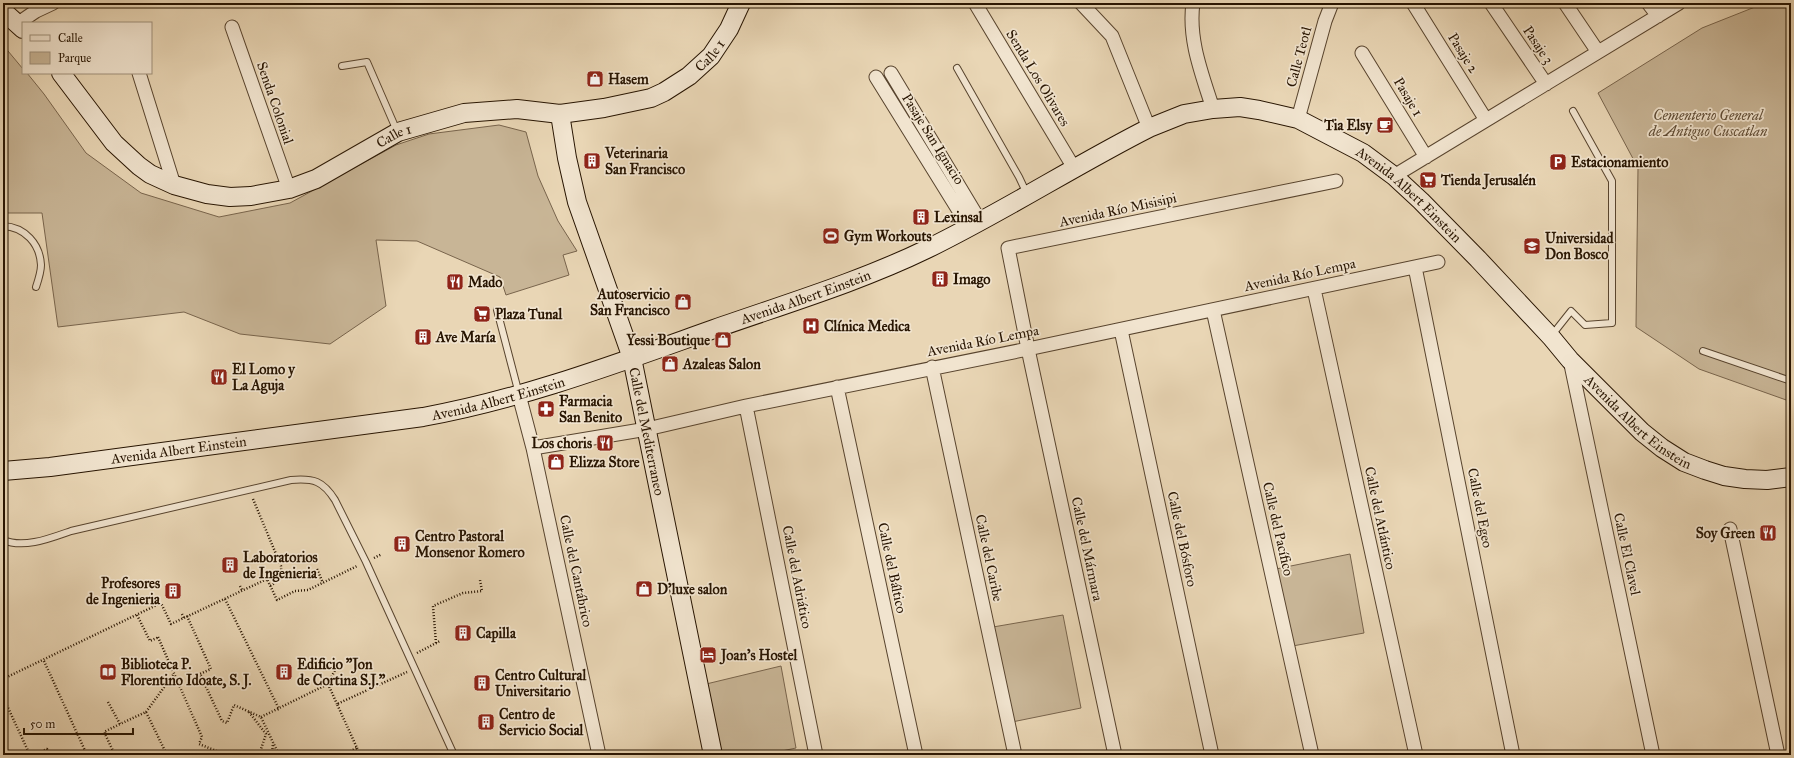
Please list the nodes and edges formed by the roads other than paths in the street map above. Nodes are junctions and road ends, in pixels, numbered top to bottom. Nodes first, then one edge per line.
1 (5, 3) edge
2 (53, 3) edge
3 (741, 3) edge
4 (975, 3) edge
5 (1081, 3) edge
6 (1193, 3) edge
7 (1332, 3) edge
8 (1413, 3) edge
9 (1491, 3) edge
10 (1565, 3) edge
11 (1648, 3) edge
12 (1679, 3) edge
13 (3, 11) edge
14 (1658, 16) junction
15 (14, 24) edge
16 (232, 27) dead end
17 (1598, 52) junction
18 (1362, 53) dead end
19 (342, 66) dead end
20 (957, 68) dead end
21 (892, 72) dead end
22 (62, 74) edge
23 (139, 74) edge
24 (876, 77) dead end
25 (1546, 84) junction
26 (1213, 109) junction
27 (1573, 111) dead end
28 (560, 114) junction
29 (1298, 119) junction
30 (1486, 120) junction
31 (1149, 128) junction
32 (398, 132) junction
33 (1426, 157) junction
34 (1074, 168) junction
35 (1394, 176) junction
36 (1336, 181) dead end
37 (174, 185) junction
38 (289, 189) junction
39 (1028, 195) junction
40 (972, 220) junction
41 (3, 226) edge
42 (1438, 262) dead end
43 (1415, 267) junction
44 (36, 287) dead end
45 (1314, 289) junction
46 (497, 310) dead end
47 (1213, 310) junction
48 (1121, 330) junction
49 (1551, 337) junction
50 (1028, 349) junction
51 (1704, 350) dead end
52 (632, 358) junction
53 (1570, 360) junction
54 (932, 368) junction
55 (1791, 381) edge
56 (837, 387) junction
57 (519, 395) junction
58 (746, 406) junction
59 (647, 429) junction
60 (533, 448) junction
61 (3, 471) edge
62 (1791, 477) edge
63 (1730, 529) dead end
64 (3, 540) edge
65 (454, 755) edge
66 (599, 755) edge
67 (713, 755) edge
68 (816, 755) edge
69 (916, 755) edge
70 (1015, 755) edge
71 (1115, 755) edge
72 (1212, 755) edge
73 (1312, 755) edge
74 (1416, 755) edge
75 (1513, 755) edge
76 (1653, 755) edge
77 (1778, 755) edge

1 - 15 street
2 - 15 street
3 - 28 street, Calle 1
4 - 34 street, Senda Los Olivares
5 - 31 street
6 - 26 street
7 - 29 street, Calle Teotl
8 - 30 street, Pasaje 2
9 - 25 street, Pasaje 3
10 - 17 street
11 - 14 street
12 - 14 street
13 - 15 street
14 - 17 street
16 - 38 street, Senda Colonial
17 - 25 street
18 - 33 street, Pasaje 1
19 - 32 lane
20 - 39 lane
21 - 40 street
22 - 37 street, Calle 1
23 - 37 street
24 - 40 street, Pasaje San Ignacio
25 - 30 street
26 - 29 street, Avenida Albert Einstein
26 - 31 street, Avenida Albert Einstein
27 - 49 lane
28 - 32 street, Calle 1
28 - 52 street, Calle del Mediterraneo
29 - 35 street, Avenida Albert Einstein
30 - 33 street
31 - 34 street, Avenida Albert Einstein
32 - 38 street, Calle 1
33 - 35 street
34 - 39 street, Avenida Albert Einstein
35 - 49 street, Avenida Albert Einstein
36 - 50 street, Avenida Río Misisipi
37 - 38 street, Calle 1
39 - 40 street, Avenida Albert Einstein
40 - 52 street, Avenida Albert Einstein
41 - 44 lane
42 - 43 street, Avenida Río Lempa
43 - 45 street, Avenida Río Lempa
43 - 75 street, Calle del Egeo
45 - 47 street, Avenida Río Lempa
45 - 74 street, Calle del Atlántico
46 - 57 lane
47 - 48 street, Avenida Río Lempa
47 - 73 street, Calle del Pacífico
48 - 50 street, Avenida Río Lempa
48 - 72 street, Calle del Bósforo
49 - 53 street, Avenida Albert Einstein
50 - 54 street, Avenida Río Lempa
50 - 71 street, Calle del Mármara
51 - 55 lane
52 - 57 street, Avenida Albert Einstein
52 - 59 street, Calle del Mediterraneo
53 - 62 street, Avenida Albert Einstein
53 - 76 street, Calle El Clavel
54 - 56 street, Avenida Río Lempa
54 - 70 street, Calle del Caribe
56 - 58 street, Avenida Río Lempa
56 - 69 street, Calle del Báltico
57 - 60 street, Calle del Cantábrico
57 - 61 street, Avenida Albert Einstein
58 - 59 street, Avenida Río Lempa
58 - 68 street, Calle del Adriático
59 - 60 street, Avenida Río Lempa
59 - 67 street, Calle del Mediterraneo
60 - 66 street, Calle del Cantábrico
63 - 77 street
64 - 65 lane

